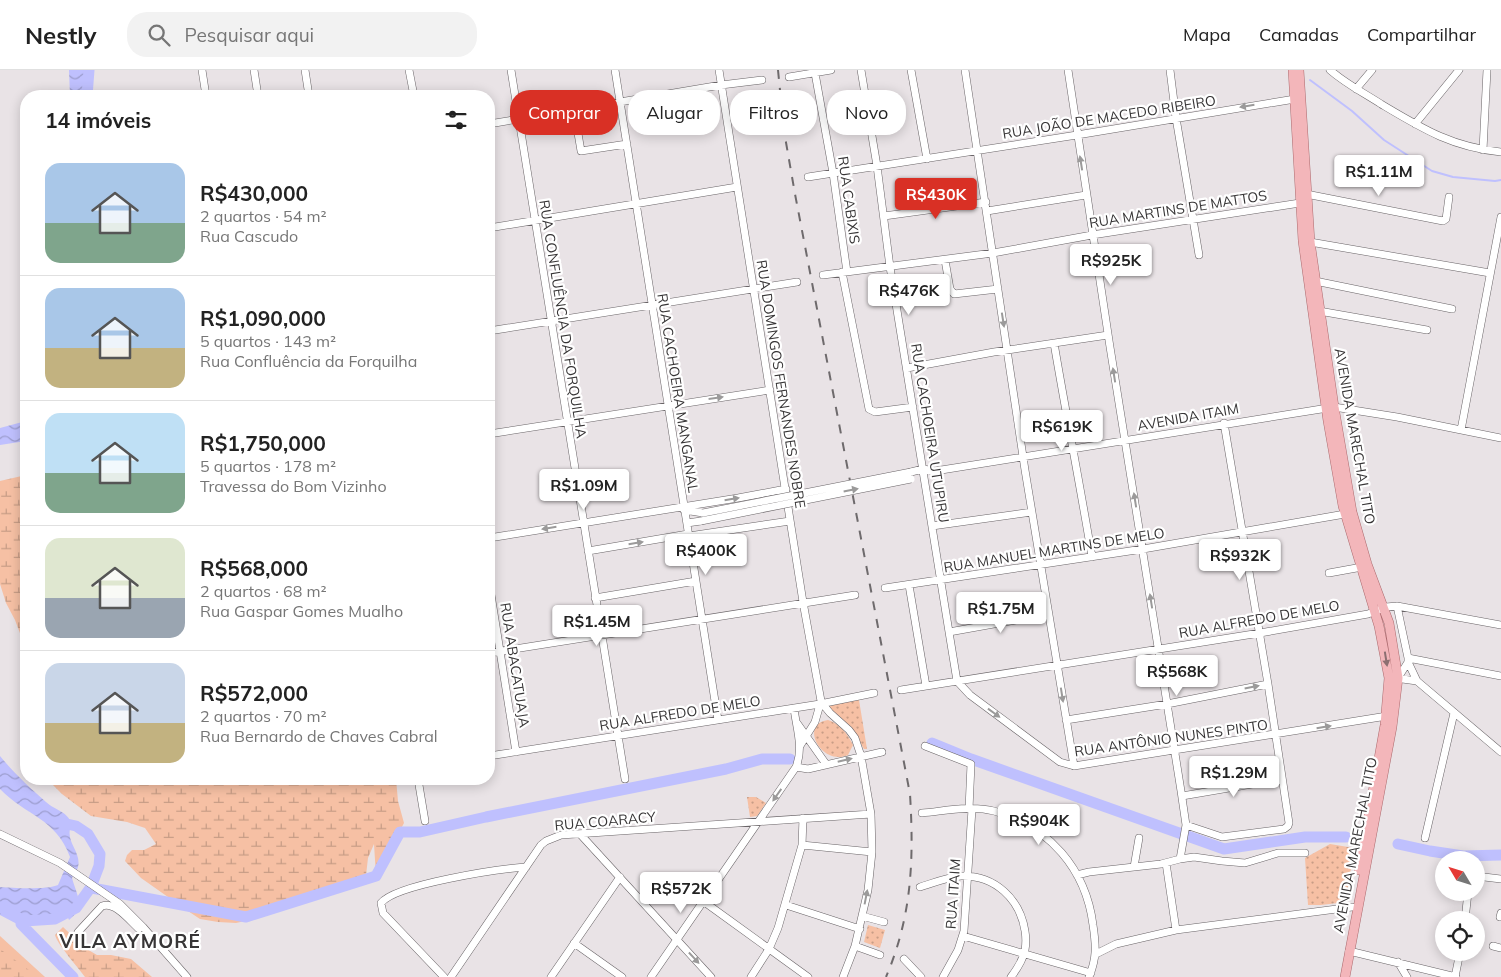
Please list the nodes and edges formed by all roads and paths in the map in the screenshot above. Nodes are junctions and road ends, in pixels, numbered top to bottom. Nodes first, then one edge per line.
1 (202, 70) edge
2 (254, 70) edge
3 (305, 70) edge
4 (409, 70) edge
5 (511, 70) edge
6 (615, 70) edge
7 (719, 70) edge
8 (831, 70) edge
9 (861, 70) edge
10 (911, 70) edge
11 (964, 70) edge
12 (1068, 70) edge
13 (1170, 70) edge
14 (1292, 70) edge
15 (1299, 70) edge
16 (1330, 70) edge
17 (1372, 70) edge
18 (1460, 70) edge
19 (1487, 70) edge
20 (815, 73) junction
21 (789, 77) dead end
22 (762, 80) dead end
23 (721, 85) junction
24 (1356, 88) junction
25 (205, 90) edge
26 (257, 90) edge
27 (308, 90) edge
28 (413, 90) edge
29 (514, 90) edge
30 (1295, 99) junction
31 (620, 103) junction
32 (1176, 118) junction
33 (510, 120) edge
34 (495, 123) edge
35 (1415, 124) junction
36 (521, 135) edge
37 (578, 135) edge
38 (1077, 135) junction
39 (627, 144) junction
40 (1483, 150) junction
41 (977, 151) junction
42 (1501, 152) edge
43 (927, 159) junction
44 (877, 166) junction
45 (833, 173) junction
46 (808, 177) dead end
47 (737, 187) junction
48 (1306, 194) junction
49 (1086, 196) junction
50 (1449, 197) dead end
51 (986, 202) junction
52 (1300, 203) junction
53 (636, 204) junction
54 (987, 212) junction
55 (884, 216) junction
56 (1501, 217) edge
57 (1193, 219) junction
58 (534, 220) junction
59 (495, 227) edge
60 (1092, 235) junction
61 (1310, 242) junction
62 (1498, 248) edge
63 (993, 253) junction
64 (1199, 255) dead end
65 (944, 260) junction
66 (890, 266) junction
67 (844, 272) junction
68 (1490, 273) junction
69 (823, 275) dead end
70 (1315, 281) junction
71 (797, 282) dead end
72 (754, 288) junction
73 (998, 289) junction
74 (652, 305) junction
75 (1452, 309) dead end
76 (1320, 311) junction
77 (550, 321) junction
78 (495, 330) edge
79 (1427, 330) dead end
80 (1108, 335) junction
81 (1054, 343) junction
82 (1007, 350) junction
83 (907, 368) junction
84 (770, 390) junction
85 (668, 405) junction
86 (913, 407) junction
87 (1330, 408) junction
88 (566, 421) junction
89 (1224, 423) junction
90 (1461, 430) junction
91 (495, 433) edge
92 (1501, 438) edge
93 (1125, 441) junction
94 (1073, 449) junction
95 (1023, 457) junction
96 (924, 473) junction
97 (786, 489) junction
98 (684, 508) junction
99 (1032, 512) junction
100 (1345, 514) junction
101 (702, 517) junction
102 (790, 521) junction
103 (583, 522) junction
104 (686, 524) junction
105 (932, 526) junction
106 (1243, 532) junction
107 (688, 535) junction
108 (495, 537) edge
109 (1143, 549) junction
110 (588, 550) junction
111 (1092, 557) junction
112 (1041, 565) junction
113 (1362, 567) junction
114 (1330, 573) dead end
115 (941, 580) junction
116 (696, 581) junction
117 (909, 585) junction
118 (885, 588) dead end
119 (855, 595) dead end
120 (595, 598) junction
121 (803, 602) junction
122 (1397, 606) junction
123 (1384, 608) junction
124 (1374, 612) junction
125 (1049, 614) junction
126 (702, 619) junction
127 (495, 620) edge
128 (1501, 625) edge
129 (949, 632) junction
130 (1260, 633) junction
131 (601, 635) junction
132 (1158, 649) junction
133 (500, 651) junction
134 (495, 652) edge
135 (1408, 660) junction
136 (1057, 665) junction
137 (1501, 676) edge
138 (1394, 678) junction
139 (957, 681) junction
140 (1417, 681) junction
141 (1268, 684) junction
142 (926, 686) junction
143 (901, 690) dead end
144 (874, 693) dead end
145 (821, 703) junction
146 (1167, 704) junction
147 (794, 708) junction
148 (1454, 713) junction
149 (1386, 716) junction
150 (834, 717) junction
151 (718, 720) junction
152 (1066, 720) junction
153 (795, 721) junction
154 (815, 722) junction
155 (617, 735) junction
156 (1276, 735) junction
157 (807, 736) junction
158 (925, 746) dead end
159 (800, 749) junction
160 (1175, 750) junction
161 (516, 752) junction
162 (882, 752) dead end
163 (1501, 752) edge
164 (495, 755) edge
165 (861, 756) junction
166 (826, 764) junction
167 (797, 765) junction
168 (1074, 766) junction
169 (1282, 779) junction
170 (625, 780) dead end
171 (419, 785) edge
172 (1182, 796) junction
173 (970, 809) junction
174 (922, 813) dead end
175 (871, 814) junction
176 (804, 818) junction
177 (425, 821) dead end
178 (758, 822) junction
179 (1185, 827) junction
180 (0, 834) edge
181 (580, 834) junction
182 (1139, 838) dead end
183 (1425, 838) dead end
184 (802, 845) junction
185 (872, 852) junction
186 (1305, 853) dead end
187 (1180, 859) junction
188 (1166, 863) junction
189 (526, 867) junction
190 (1134, 867) junction
191 (1077, 875) junction
192 (620, 877) junction
193 (967, 877) junction
194 (1485, 877) edge
195 (1501, 879) edge
196 (920, 887) dead end
197 (703, 901) junction
198 (786, 905) junction
199 (1352, 907) junction
200 (862, 916) junction
201 (1349, 920) junction
202 (884, 922) dead end
203 (860, 929) junction
204 (1176, 930) junction
205 (78, 932) dead end
206 (963, 936) junction
207 (152, 938) junction
208 (676, 939) junction
209 (574, 943) junction
210 (855, 946) junction
211 (1493, 946) dead end
212 (1501, 948) edge
213 (768, 949) junction
214 (1349, 951) junction
215 (1023, 954) junction
216 (1096, 954) junction
217 (880, 955) dead end
218 (904, 959) dead end
219 (1459, 961) edge
220 (1398, 962) junction
221 (1090, 975) edge
222 (187, 977) edge
223 (444, 977) edge
224 (451, 977) edge
225 (551, 977) edge
226 (622, 977) edge
227 (651, 977) edge
228 (711, 977) edge
229 (750, 977) edge
230 (808, 977) edge
231 (843, 977) edge
232 (920, 977) edge
233 (943, 977) edge
234 (1011, 977) edge
235 (1338, 977) edge
236 (1345, 977) edge
237 (1407, 977) edge
238 (1456, 977) edge

1 - 25 street
2 - 26 street
3 - 27 street
4 - 28 street
5 - 29 street, RUA CONFLUÊNCIA DA FORQUILHA
6 - 31 street, RUA CACHOEIRA MANGANAL
7 - 23 street, RUA DOMINGOS FERNANDES NOBRE
8 - 20 street
9 - 44 street, RUA CACHOEIRA UTUPIRU
10 - 43 street
11 - 41 street
12 - 38 street
13 - 32 street
14 - 30 main road, AVENIDA MARECHAL TITO
15 - 48 main road, AVENIDA MARECHAL TITO
16 - 24 street
17 - 24 street
18 - 35 street
19 - 40 street
20 - 21 street
20 - 45 street, RUA CABIXIS
22 - 23 street
23 - 31 street
23 - 47 street, RUA DOMINGOS FERNANDES NOBRE
24 - 35 street
30 -> 32 street, RUA JOÃO DE MACEDO RIBEIRO
30 - 52 main road, AVENIDA MARECHAL TITO
31 - 39 street, RUA CACHOEIRA MANGANAL
32 - 38 street, RUA JOÃO DE MACEDO RIBEIRO
32 - 57 street
33 - 34 street
35 - 40 street
36 - 58 street, RUA CONFLUÊNCIA DA FORQUILHA
37 - 39 street
38 - 41 street, RUA JOÃO DE MACEDO RIBEIRO
49 -> 38 street
39 - 53 street, RUA CACHOEIRA MANGANAL
40 - 42 street
41 - 43 street, RUA JOÃO DE MACEDO RIBEIRO
41 - 51 street
43 - 44 street, RUA JOÃO DE MACEDO RIBEIRO
44 - 45 street, RUA JOÃO DE MACEDO RIBEIRO
44 - 55 street, RUA CACHOEIRA UTUPIRU
45 - 46 street, RUA JOÃO DE MACEDO RIBEIRO
45 - 67 street, RUA CABIXIS
47 - 53 street
47 - 72 street, RUA DOMINGOS FERNANDES NOBRE
48 - 50 street
48 - 61 main road, AVENIDA MARECHAL TITO
49 - 54 street
49 - 60 street
51 - 54 street
51 - 55 street
52 - 57 street, RUA MARTINS DE MATTOS
52 - 87 main road, AVENIDA MARECHAL TITO
53 - 58 street
53 - 74 street, RUA CACHOEIRA MANGANAL
54 - 63 street
55 - 66 street, RUA CACHOEIRA UTUPIRU
56 - 62 street
57 - 60 street, RUA MARTINS DE MATTOS
57 - 64 street
58 - 59 street
58 - 77 street, RUA CONFLUÊNCIA DA FORQUILHA
60 - 63 street, RUA MARTINS DE MATTOS
60 - 80 street
61 - 68 street
61 - 70 main road, AVENIDA MARECHAL TITO
62 - 68 street
63 - 65 street, RUA MARTINS DE MATTOS
63 - 73 street
65 - 66 street, RUA MARTINS DE MATTOS
65 - 73 street
66 - 67 street, RUA MARTINS DE MATTOS
66 - 83 street, RUA CACHOEIRA UTUPIRU
67 - 69 street, RUA MARTINS DE MATTOS
67 - 86 street, RUA CABIXIS
68 - 90 street
70 - 75 street
70 - 76 main road, AVENIDA MARECHAL TITO
71 - 72 street
72 - 74 street
72 - 84 street, RUA DOMINGOS FERNANDES NOBRE
73 -> 82 street
74 - 77 street
74 - 85 street, RUA CACHOEIRA MANGANAL
76 - 79 street
76 - 87 main road, AVENIDA MARECHAL TITO
77 - 78 street
77 - 88 street, RUA CONFLUÊNCIA DA FORQUILHA
80 - 81 street
93 -> 80 street
81 - 82 street
81 - 94 street
82 - 83 street
82 - 95 street
83 - 86 street, RUA CACHOEIRA UTUPIRU
85 -> 84 street
84 - 97 street, RUA DOMINGOS FERNANDES NOBRE
85 - 88 street
85 - 98 street, RUA CACHOEIRA MANGANAL
86 - 96 street, RUA CACHOEIRA UTUPIRU
87 - 89 street, AVENIDA ITAIM
87 - 90 street, AVENIDA ITAIM
87 - 100 main road, AVENIDA MARECHAL TITO
87 - 123 main road, AVENIDA MARECHAL TITO
88 - 91 street
88 - 103 street, RUA CONFLUÊNCIA DA FORQUILHA
89 - 93 street, AVENIDA ITAIM
89 - 106 street
90 - 92 street, AVENIDA ITAIM
93 - 94 street, AVENIDA ITAIM
109 -> 93 street
94 - 95 street, AVENIDA ITAIM
94 - 111 street
95 - 96 street, AVENIDA ITAIM
95 - 99 street
96 - 101 street, AVENIDA ITAIM, bridge
96 - 105 street, RUA CACHOEIRA UTUPIRU
98 -> 97 street
97 - 102 street, RUA DOMINGOS FERNANDES NOBRE
98 - 101 street, AVENIDA ITAIM
98 - 103 street
98 - 104 street, RUA CACHOEIRA MANGANAL
99 - 105 street
99 - 112 street
100 - 106 street, RUA MANUEL MARTINS DE MELO
100 - 113 main road, AVENIDA MARECHAL TITO
101 - 104 street, AVENIDA ITAIM
102 - 107 street
102 - 121 street, RUA DOMINGOS FERNANDES NOBRE
103 -> 108 street
103 - 110 street, RUA CONFLUÊNCIA DA FORQUILHA
104 - 107 street, RUA CACHOEIRA MANGANAL
105 - 115 street, RUA CACHOEIRA UTUPIRU
106 - 109 street, RUA MANUEL MARTINS DE MELO
106 - 130 street
110 -> 107 street
107 - 116 street, RUA CACHOEIRA MANGANAL
109 - 111 street, RUA MANUEL MARTINS DE MELO
132 -> 109 street
110 - 120 street, RUA CONFLUÊNCIA DA FORQUILHA
111 - 112 street, RUA MANUEL MARTINS DE MELO
112 - 115 street, RUA MANUEL MARTINS DE MELO
112 - 125 street
113 - 114 street
113 - 124 main road, AVENIDA MARECHAL TITO
115 - 117 street, RUA MANUEL MARTINS DE MELO
115 - 129 street, RUA CACHOEIRA UTUPIRU
116 - 120 street
116 - 126 street, RUA CACHOEIRA MANGANAL
117 - 118 street, RUA MANUEL MARTINS DE MELO
117 - 142 street
119 - 121 street
120 - 131 street, RUA CONFLUÊNCIA DA FORQUILHA
121 - 126 street
121 - 145 street, RUA DOMINGOS FERNANDES NOBRE
122 - 123 street, RUA ALFREDO DE MELO
122 - 128 street, RUA ALFREDO DE MELO
122 - 135 street
123 - 124 street, RUA ALFREDO DE MELO
123 - 138 main road, AVENIDA MARECHAL TITO
124 - 130 street, RUA ALFREDO DE MELO
124 -> 138 main road, AVENIDA MARECHAL TITO
125 - 129 street
125 - 136 street
126 - 131 street
126 - 151 street, RUA CACHOEIRA MANGANAL
127 - 133 street, RUA ABACATUAJA
129 - 139 street, RUA CACHOEIRA UTUPIRU
130 - 132 street, RUA ALFREDO DE MELO
130 - 141 street
131 - 133 street
131 - 155 street, RUA CONFLUÊNCIA DA FORQUILHA
132 - 136 street, RUA ALFREDO DE MELO
132 - 146 street
133 - 134 street
133 - 161 street, RUA ABACATUAJA
135 - 137 street
135 - 138 street
135 - 140 street
136 - 139 street, RUA ALFREDO DE MELO
136 -> 152 street
138 - 140 street
138 - 149 main road, AVENIDA MARECHAL TITO
138 - 214 main road, AVENIDA MARECHAL TITO
139 - 142 street, RUA ALFREDO DE MELO
139 -> 168 street, RUA ANTÔNIO NUNES PINTO
140 - 148 street
146 -> 141 street
141 - 156 street
142 - 143 street, RUA ALFREDO DE MELO
144 - 145 street, RUA ALFREDO DE MELO
145 - 147 street, RUA ALFREDO DE MELO
145 - 150 street
145 - 154 street, RUA DOMINGOS FERNANDES NOBRE
146 - 152 street
146 - 160 street
147 - 151 street, RUA ALFREDO DE MELO
147 - 153 street
148 - 163 street
148 - 183 street
156 -> 149 street, RUA ANTÔNIO NUNES PINTO
149 - 199 main road, AVENIDA MARECHAL TITO
150 - 154 street
150 - 165 street
151 - 155 street, RUA ALFREDO DE MELO
152 - 168 street
153 - 157 street
153 - 159 street
154 - 157 street, RUA DOMINGOS FERNANDES NOBRE
155 - 161 street, RUA ALFREDO DE MELO
155 - 170 street, RUA CONFLUÊNCIA DA FORQUILHA
156 - 160 street, RUA ANTÔNIO NUNES PINTO
156 - 169 street
157 - 159 street, RUA DOMINGOS FERNANDES NOBRE
157 - 166 street
158 - 173 street, RUA ITAIM
159 - 167 street
160 - 168 street, RUA ANTÔNIO NUNES PINTO
160 - 172 street
161 - 164 street, RUA ALFREDO DE MELO
162 - 165 street
166 -> 165 street
165 - 175 street
166 - 167 street
167 -> 178 street
169 - 172 street
169 - 179 street
171 - 177 street
172 - 179 street
173 - 174 street
173 - 191 street
173 - 193 street, RUA ITAIM
175 - 176 street, RUA COARACY
175 - 185 street
176 - 178 street, RUA COARACY
176 - 184 street
178 - 181 street, RUA COARACY
178 - 197 street
179 - 187 street
180 - 207 street
181 - 189 street, RUA COARACY
181 - 192 street
182 - 190 street
184 - 185 street
184 - 198 street
200 -> 185 street
186 - 187 street
187 - 188 street
188 - 190 street
188 - 204 street
189 - 223 street
189 - 224 street, RUA COARACY
190 - 191 street
191 - 216 street
192 - 208 street
192 - 209 street
193 - 196 street
193 - 206 street, RUA ITAIM
193 - 215 street
194 - 195 street
197 - 208 street
197 - 213 street
198 - 203 street
198 - 213 street
199 - 201 main road, AVENIDA MARECHAL TITO
199 - 204 street
200 - 202 street
200 - 203 street
201 - 214 main road
201 - 235 main road, AVENIDA MARECHAL TITO
203 - 210 street
204 - 216 street
205 - 207 street
206 - 215 street
206 - 233 street, RUA ITAIM
207 - 222 street
208 - 227 street
208 -> 228 street
209 - 225 street
209 - 226 street
210 - 217 street
210 - 231 street
211 - 212 street
213 - 229 street
213 - 230 street
214 - 220 street
214 - 236 main road, AVENIDA MARECHAL TITO
215 - 221 street
215 - 234 street
216 - 221 street
218 - 232 street
219 - 238 street
220 - 237 street
220 - 238 street

